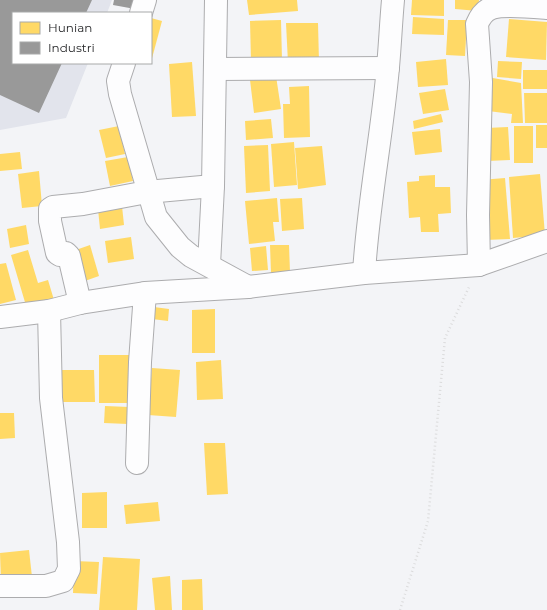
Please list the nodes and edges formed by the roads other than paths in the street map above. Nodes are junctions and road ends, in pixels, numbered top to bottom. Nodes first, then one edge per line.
1 (145, 0) edge
2 (216, 0) edge
3 (393, 0) edge
4 (497, 3) edge
5 (547, 8) edge
6 (141, 12) edge
7 (124, 64) edge
8 (388, 68) junction
9 (216, 69) junction
10 (213, 186) junction
11 (147, 192) junction
12 (547, 241) edge
13 (209, 265) junction
14 (479, 265) junction
15 (364, 273) junction
16 (248, 287) junction
17 (145, 292) junction
18 (80, 303) junction
19 (49, 311) junction
20 (0, 317) edge
21 (137, 463) dead end
22 (0, 586) edge

1 - 6 street
2 - 9 street
3 - 8 street
4 - 5 street
4 - 14 street
7 - 11 street
8 - 9 street
8 - 15 street
9 - 10 street
10 - 11 street
10 - 13 street
11 - 13 street
11 - 18 street
12 - 14 street
13 - 16 street
14 - 15 street
15 - 16 street
16 - 17 street
17 - 18 street
17 - 21 street
18 - 19 street
19 - 20 street
19 - 22 street

